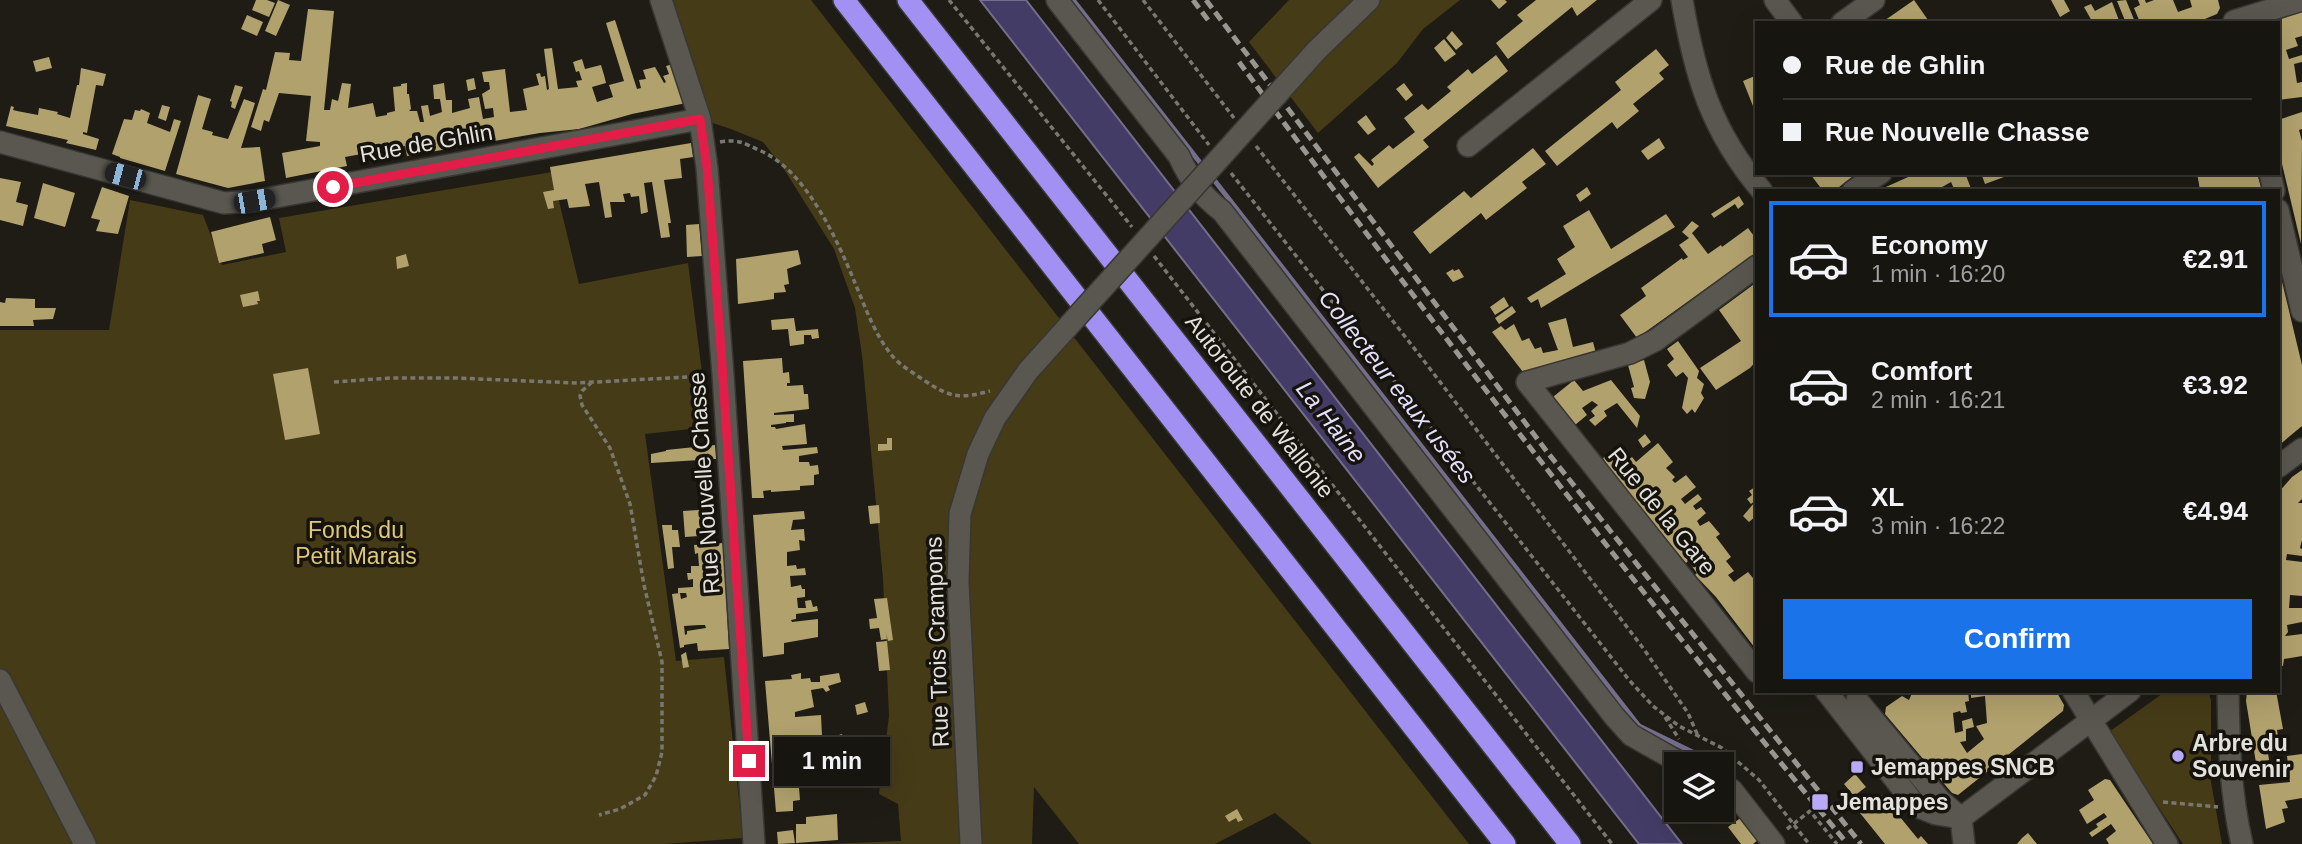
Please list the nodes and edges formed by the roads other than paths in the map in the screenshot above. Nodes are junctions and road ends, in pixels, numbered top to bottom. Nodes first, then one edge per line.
1 (661, 0) edge
2 (844, 0) edge
3 (908, 0) edge
4 (1057, 0) edge
5 (1369, 0) edge
6 (1651, 0) edge
7 (1682, 0) edge
8 (1775, 0) edge
9 (1874, 0) edge
10 (2231, 0) edge
11 (2302, 0) edge
12 (1791, 21) edge
13 (1845, 21) edge
14 (2235, 21) edge
15 (2238, 21) edge
16 (700, 119) junction
17 (0, 142) edge
18 (1468, 146) dead end
19 (1878, 175) edge
20 (1760, 189) edge
21 (1856, 189) edge
22 (2282, 237) edge
23 (1755, 267) edge
24 (2302, 311) edge
25 (2302, 449) edge
26 (2280, 466) edge
27 (1755, 669) edge
28 (0, 680) edge
29 (1832, 693) edge
30 (2074, 693) edge
31 (2127, 693) edge
32 (2228, 693) edge
33 (1856, 701) edge
34 (2090, 719) junction
35 (1664, 754) edge
36 (1734, 793) edge
37 (1961, 818) junction
38 (85, 844) edge
39 (754, 844) edge
40 (971, 844) edge
41 (1505, 844) edge
42 (1570, 844) edge
43 (1774, 844) edge
44 (1964, 844) edge
45 (2167, 844) edge
46 (2242, 844) edge

1 - 16 street, Rue Nouvelle Chasse
2 - 41 highway
3 - 42 highway, Autoroute de Wallonie
4 - 35 street
5 - 40 street, Rue Trois Crampons, bridge
6 - 18 street
7 - 20 street
8 - 12 street
9 - 13 street
10 - 14 street
11 - 15 street
16 - 17 street, Rue de Ghlin
16 - 39 street, Rue Nouvelle Chasse
19 - 21 street
22 - 24 street
23 - 27 street, Rue de la Gare
25 - 26 street
28 - 38 street
29 - 33 street
30 - 34 street
31 - 34 street
32 - 46 street
33 - 37 street
34 - 37 street
34 - 45 street
36 - 43 street
37 - 44 street

